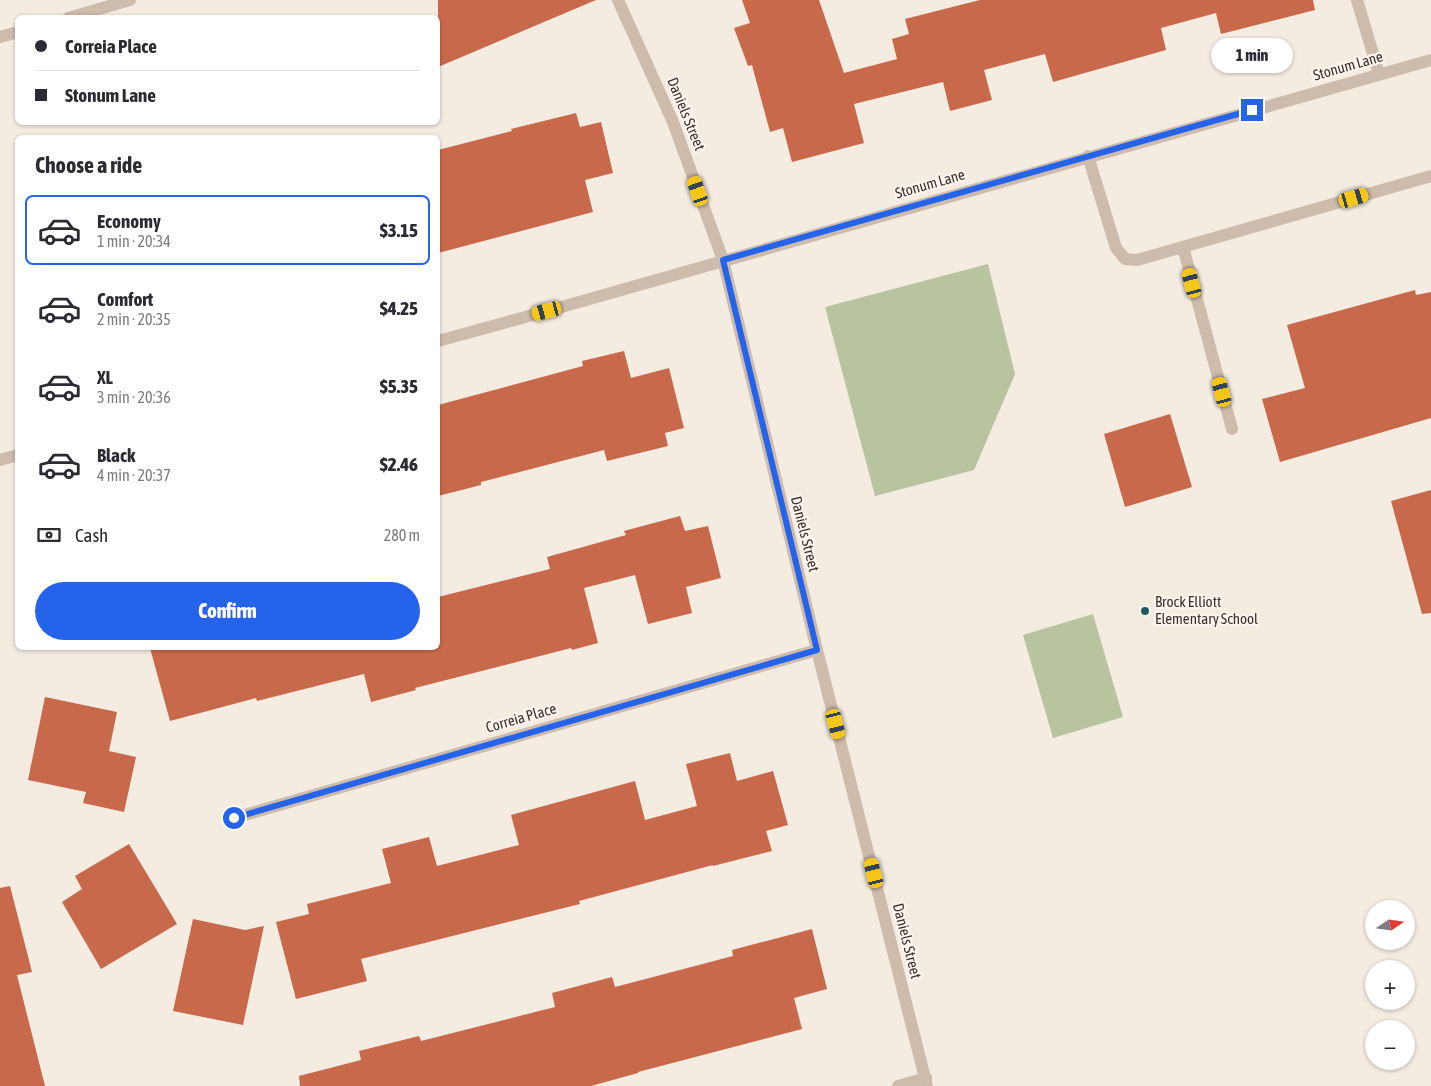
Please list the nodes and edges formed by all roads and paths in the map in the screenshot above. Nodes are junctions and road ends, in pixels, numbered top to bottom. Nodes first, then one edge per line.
1 (130, 0) edge
2 (618, 0) edge
3 (1357, 0) edge
4 (78, 15) edge
5 (15, 33) edge
6 (0, 37) edge
7 (1431, 60) edge
8 (1379, 74) junction
9 (1088, 156) junction
10 (1431, 176) edge
11 (1182, 247) junction
12 (723, 260) junction
13 (440, 340) edge
14 (1232, 429) dead end
15 (15, 456) edge
16 (0, 460) edge
17 (817, 650) junction
18 (234, 818) dead end
19 (927, 1082) edge
20 (898, 1086) edge

1 - 4 street
2 - 12 street, Daniels Street
3 - 8 street
5 - 6 street
7 - 8 street, Stonum Lane
8 - 9 street, Stonum Lane
9 - 11 street
9 - 12 street, Stonum Lane
10 - 11 street
11 - 14 street
12 - 13 street, Stonum Lane
12 - 17 street, Daniels Street
15 - 16 street
17 - 18 street, Correia Place
17 - 19 street, Daniels Street
19 - 20 street

